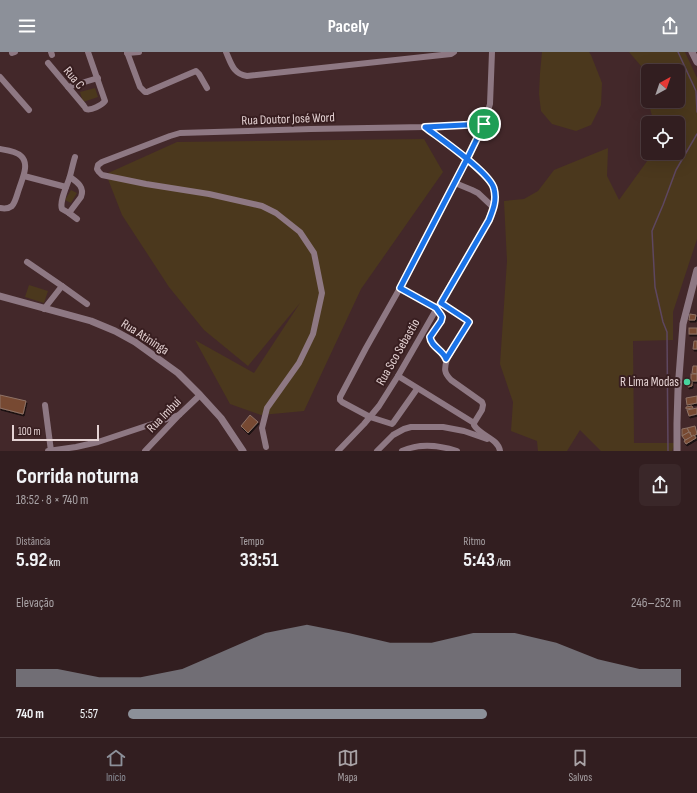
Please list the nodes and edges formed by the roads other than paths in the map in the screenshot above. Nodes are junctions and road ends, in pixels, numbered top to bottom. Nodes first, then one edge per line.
1 (88, 52) edge
2 (139, 52) edge
3 (226, 52) edge
4 (454, 52) edge
5 (492, 52) edge
6 (692, 52) edge
7 (127, 53) edge
8 (697, 62) edge
9 (48, 63) dead end
10 (0, 77) edge
11 (98, 78) junction
12 (68, 86) junction
13 (207, 88) dead end
14 (29, 110) dead end
15 (484, 124) junction
16 (425, 127) junction
17 (0, 149) edge
18 (75, 157) dead end
19 (467, 159) junction
20 (24, 176) junction
21 (70, 177) junction
22 (455, 183) junction
23 (66, 187) junction
24 (0, 208) edge
25 (494, 208) junction
26 (69, 213) junction
27 (77, 219) dead end
28 (28, 262) dead end
29 (697, 270) edge
30 (62, 286) junction
31 (400, 288) junction
32 (0, 296) edge
33 (441, 303) junction
34 (87, 304) dead end
35 (44, 308) junction
36 (436, 308) junction
37 (446, 359) junction
38 (398, 376) junction
39 (417, 389) junction
40 (200, 395) junction
41 (45, 405) dead end
42 (178, 415) junction
43 (370, 417) junction
44 (474, 423) junction
45 (496, 443) junction
46 (266, 447) dead end
47 (49, 451) edge
48 (144, 451) edge
49 (243, 451) edge
50 (338, 451) edge
51 (377, 451) edge
52 (402, 451) edge
53 (457, 451) edge
54 (500, 451) edge
55 (677, 451) edge

1 - 11 street
2 - 7 street
3 - 4 street
5 - 15 street
6 - 8 street
7 - 13 street
9 - 12 street, Rua C
10 - 14 street
11 - 12 street
11 - 12 street, Rua C
15 - 16 street, Rua Doutor José Word
15 - 19 street
16 - 19 street, Rua Sco Sebastio
16 - 46 street, Rua Doutor José Word
17 - 20 street
18 - 21 street
19 - 22 street
19 - 25 street, Rua Sco Sebastio
20 - 23 street
20 - 24 street
21 - 23 street
21 - 26 street
22 - 25 street
22 - 31 street
23 - 26 street
25 - 33 street, Rua Sco Sebastio
26 - 27 street
28 - 30 street
29 - 55 street
30 - 34 street
30 - 35 street
31 - 36 street
31 - 43 street
32 - 35 street, Rua Atininga
33 - 36 street, Rua Sco Sebastio
33 - 37 street
35 - 40 street, Rua Atininga
36 - 37 street
36 - 38 street, Rua Sco Sebastio
37 - 44 street
38 - 39 street
38 - 43 street, Rua Sco Sebastio
39 - 43 street
39 - 44 street
40 - 42 street, Rua Imbuí
40 - 49 street, Rua Atininga
41 - 47 street
42 - 47 street
42 - 48 street, Rua Imbuí
43 - 50 street, Rua Sco Sebastio
44 - 45 street
45 - 51 street
45 - 54 street
52 - 53 street

